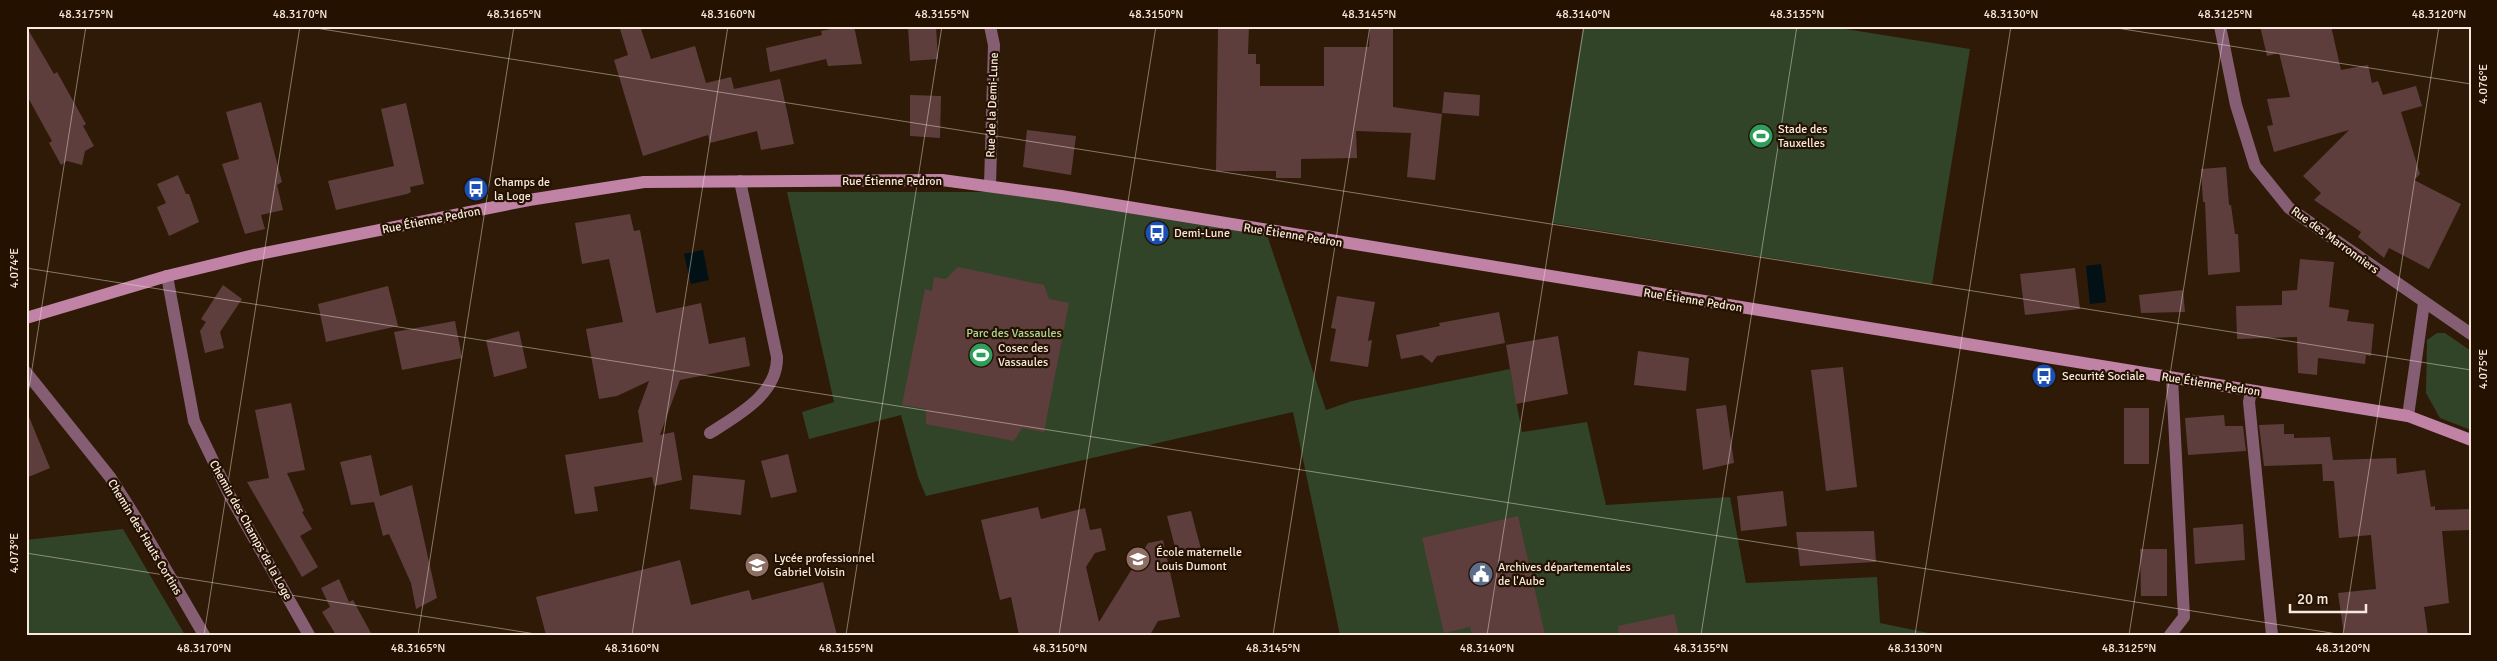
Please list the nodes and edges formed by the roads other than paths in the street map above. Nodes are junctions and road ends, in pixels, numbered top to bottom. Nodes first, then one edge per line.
1 (990, 26) edge
2 (2220, 26) edge
3 (740, 181) junction
4 (990, 185) junction
5 (167, 276) junction
6 (2424, 303) junction
7 (26, 318) edge
8 (2471, 334) edge
9 (26, 372) edge
10 (2172, 378) junction
11 (2251, 391) junction
12 (2408, 416) junction
13 (710, 433) dead end
14 (2471, 440) edge
15 (204, 635) edge
16 (309, 635) edge
17 (2170, 635) edge
18 (2272, 635) edge

1 - 4 street, Rue de la Demi-Lune
2 - 6 street, Rue des Marronniers
3 - 4 street, Rue Étienne Pedron
3 - 5 street, Rue Étienne Pedron
3 - 13 street
4 - 10 street, Rue Étienne Pedron
5 - 7 street, Rue Étienne Pedron
5 - 16 street, Chemin des Champs de la Loge
6 - 8 street, Rue des Marronniers
6 - 12 street
9 - 15 street, Chemin des Hauts Cortins
10 - 11 street, Rue Étienne Pedron
10 - 17 street
11 - 12 street, Rue Étienne Pedron
11 - 18 street
12 - 14 street, Rue Étienne Pedron

